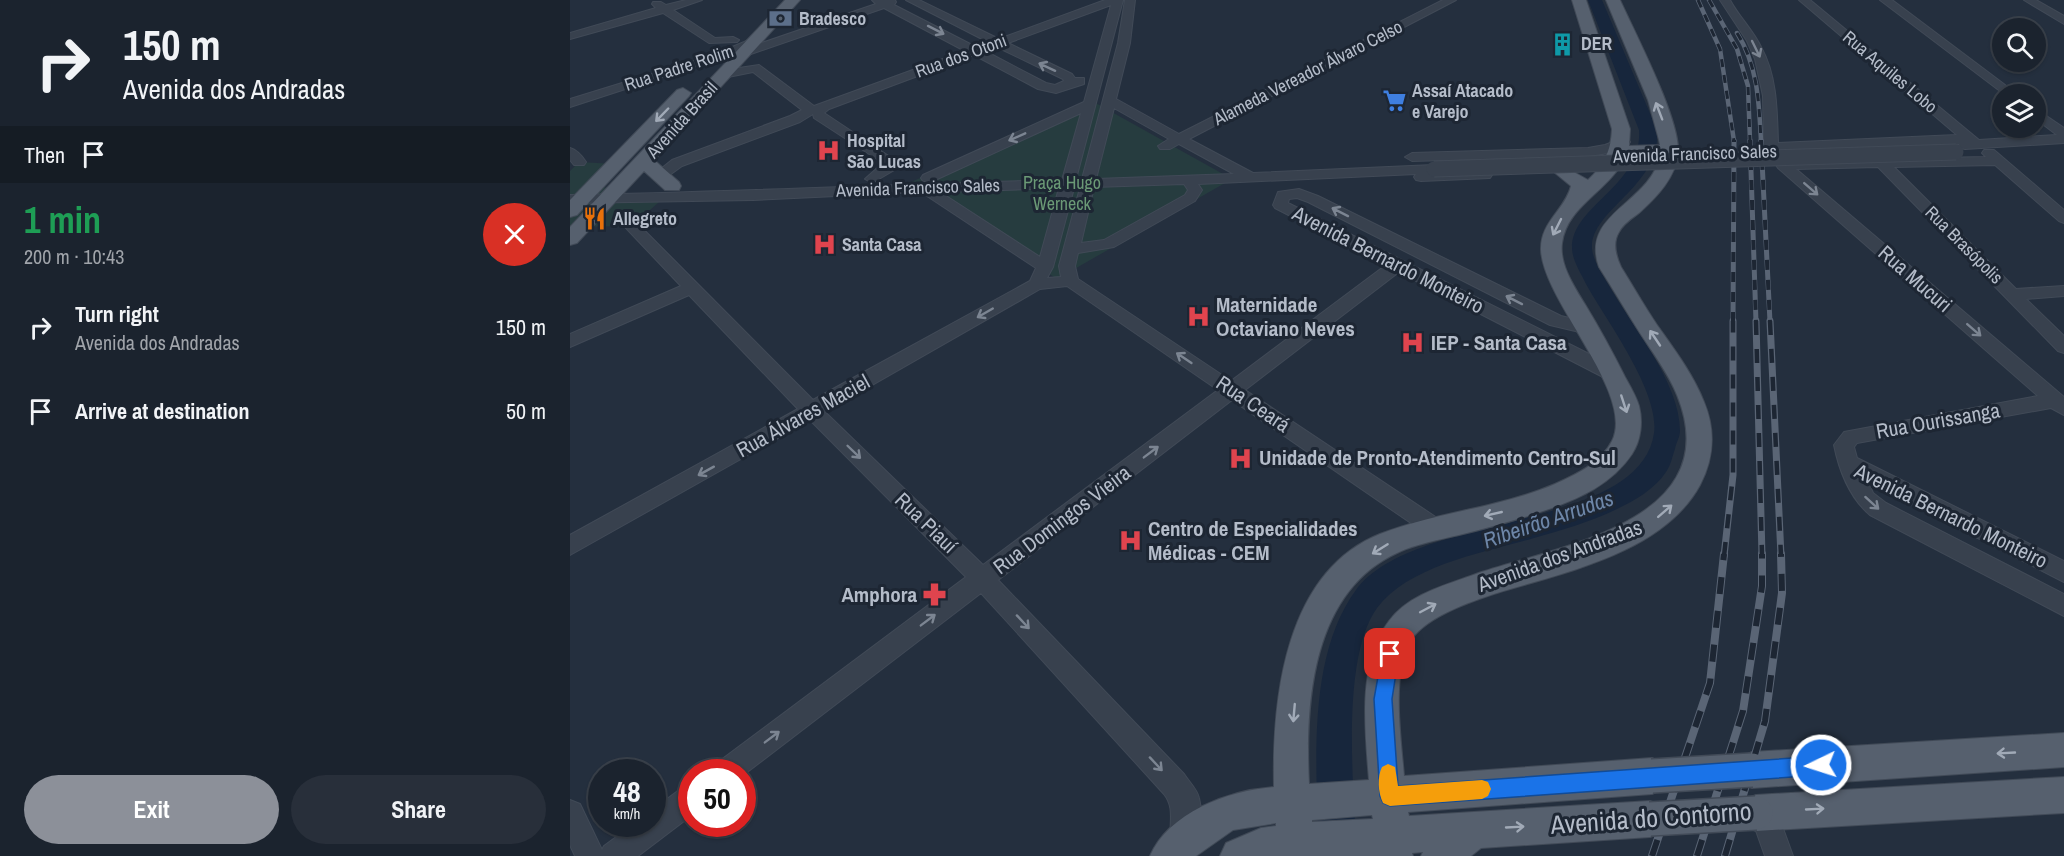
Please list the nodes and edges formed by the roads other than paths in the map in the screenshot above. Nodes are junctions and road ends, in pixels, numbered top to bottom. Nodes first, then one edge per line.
1 (697, 0) edge
2 (793, 0) edge
3 (911, 0) edge
4 (1130, 0) edge
5 (1451, 0) edge
6 (1579, 0) edge
7 (1613, 0) edge
8 (1725, 0) edge
9 (1804, 0) edge
10 (1885, 0) edge
11 (2029, 0) edge
12 (886, 1) edge
13 (660, 3) edge
14 (1115, 4) edge
15 (2064, 21) edge
16 (573, 31) edge
17 (749, 42) junction
18 (996, 43) junction
19 (715, 49) junction
20 (976, 51) junction
21 (677, 70) junction
22 (703, 73) junction
23 (723, 74) junction
24 (1098, 79) junction
25 (1071, 82) junction
26 (1998, 84) edge
27 (570, 103) edge
28 (1090, 104) junction
29 (1107, 106) junction
30 (814, 112) junction
31 (2046, 120) edge
32 (1130, 126) junction
33 (2064, 134) edge
34 (1099, 138) junction
35 (1178, 140) junction
36 (2064, 140) edge
37 (1863, 144) junction
38 (1165, 146) junction
39 (1771, 147) junction
40 (1982, 148) junction
41 (2064, 150) edge
42 (1501, 153) junction
43 (1533, 153) junction
44 (1620, 157) junction
45 (1663, 159) junction
46 (644, 161) junction
47 (1881, 163) junction
48 (1325, 164) junction
49 (1783, 165) junction
50 (1434, 166) junction
51 (1207, 169) junction
52 (1536, 172) junction
53 (1563, 172) junction
54 (1228, 173) junction
55 (1338, 174) junction
56 (1510, 174) junction
57 (1070, 177) junction
58 (1088, 177) junction
59 (872, 179) junction
60 (1188, 180) junction
61 (665, 181) junction
62 (926, 183) junction
63 (757, 190) junction
64 (615, 193) junction
65 (577, 196) edge
66 (1577, 201) junction
67 (2064, 218) edge
68 (631, 225) dead end
69 (570, 239) edge
70 (1071, 249) junction
71 (1397, 265) junction
72 (1068, 273) junction
73 (1040, 275) junction
74 (692, 287) junction
75 (2064, 291) edge
76 (2013, 294) junction
77 (1539, 313) junction
78 (1588, 328) junction
79 (1522, 329) junction
80 (570, 341) edge
81 (2064, 347) edge
82 (1611, 373) junction
83 (1232, 390) junction
84 (2059, 404) edge
85 (812, 411) junction
86 (1848, 463) junction
87 (1435, 528) junction
88 (570, 546) edge
89 (2061, 571) edge
90 (983, 579) junction
91 (2057, 603) edge
92 (2064, 750) edge
93 (743, 759) edge
94 (2064, 795) edge
95 (1379, 797) junction
96 (1297, 801) junction
97 (678, 808) edge
98 (1760, 812) junction
99 (570, 814) edge
100 (1477, 829) junction
101 (1387, 842) edge
102 (1299, 847) edge
103 (1177, 848) edge
104 (590, 856) edge
105 (614, 856) edge
106 (1239, 856) edge
107 (1440, 856) edge
108 (1779, 856) edge

1 - 13 street
2 - 17 main road, Avenida Brasil
3 - 18 street
4 - 29 street
5 - 35 street, Alameda Vereador Álvaro Celso
6 - 44 main road
45 -> 7 main road
8 -> 39 street
9 - 40 street, Rua Aquiles Lobo
10 - 26 street
11 - 15 street
12 - 17 street
12 -> 20 street
13 - 16 street
13 - 19 street
14 - 18 street, Rua dos Otoni
14 - 24 street
17 - 19 main road, Avenida Brasil
17 - 23 main road, Avenida Brasil
18 - 20 street, Rua dos Otoni
25 -> 18 street
19 - 21 street, Rua Padre Rolim
19 - 22 main road, Avenida Brasil
20 - 25 street
20 - 30 street, Rua dos Otoni
21 - 22 street
21 - 27 street, Rua Padre Rolim
22 -> 65 main road, Avenida Brasil
23 - 30 street
23 - 46 main road, Avenida Brasil
24 - 25 street
24 - 28 street
28 - 29 street
28 - 57 street
28 -> 62 street
29 - 32 street
29 - 34 street
29 - 35 street
30 - 59 street
30 - 61 street, Rua dos Otoni
31 - 33 street
32 - 34 street
32 - 38 street
34 - 58 street
35 - 38 street, Alameda Vereador Álvaro Celso
35 - 54 street
36 - 40 street, Avenida Francisco Sales
37 - 39 street, Avenida Francisco Sales
37 - 40 street, Avenida Francisco Sales
37 - 47 street, Rua Brasópolis
38 - 51 street
39 - 49 street, Rua Mucuri
40 - 41 street, Avenida Francisco Sales
40 - 47 street, Avenida Francisco Sales
40 - 50 street, Avenida Francisco Sales, bridge
40 - 67 street, Rua Aquiles Lobo
42 - 43 street, Avenida Francisco Sales
42 - 48 street, Avenida Francisco Sales
42 - 56 street
43 - 44 street, Avenida Francisco Sales
43 - 52 street
44 - 45 main road
44 - 53 street, Avenida Francisco Sales
44 - 66 main road
95 -> 45 main road, Avenida dos Andradas
46 - 61 main road
46 - 64 main road, Avenida Brasil
47 - 49 street, Avenida Francisco Sales
47 - 76 street, Rua Brasópolis
48 - 50 street, Avenida Francisco Sales
48 - 54 street, Avenida Francisco Sales
49 -> 84 street, Rua Mucuri
50 - 55 street, Avenida Francisco Sales
51 - 54 street
51 - 58 street, Avenida Francisco Sales
52 - 53 street, Avenida Francisco Sales
52 - 56 street, Avenida Francisco Sales
53 - 66 main road
54 - 55 street, Avenida Francisco Sales
54 - 60 street, Avenida Francisco Sales
55 - 56 street, Avenida Francisco Sales
57 - 58 street, Avenida Francisco Sales
57 - 62 street, Avenida Francisco Sales
57 - 73 street
58 - 60 street, Avenida Francisco Sales
58 - 70 street
59 - 62 street, Avenida Francisco Sales
59 - 63 street, Avenida Francisco Sales
60 - 70 street
61 - 63 street, Avenida Francisco Sales
61 - 64 street, Avenida Francisco Sales
62 - 63 street, Avenida Francisco Sales
62 - 73 street
63 - 64 street, Avenida Francisco Sales
64 - 65 street, Avenida Francisco Sales
64 - 69 main road, Avenida Brasil
66 -> 78 main road
68 - 74 street, Rua Piauí
70 - 72 street
77 -> 71 street, Avenida Bernardo Monteiro
71 - 79 street, Avenida Bernardo Monteiro
71 - 83 street, Rua Domingos Vieira
72 - 73 street
83 -> 72 street, Rua Ceará
73 -> 85 street, Rua Álvares Maciel
74 - 80 street
74 - 85 street, Rua Piauí
75 - 76 street
76 - 81 street, Rua Brasópolis
77 - 78 street, Avenida Bernardo Monteiro
77 - 79 street
78 - 82 main road
79 - 82 street, Avenida Bernardo Monteiro
82 -> 87 main road
83 - 87 street, Rua Ceará
90 -> 83 street, Rua Domingos Vieira
84 - 86 street, Rua Ourissanga
85 -> 88 street, Rua Álvares Maciel
85 -> 90 street, Rua Piauí
86 - 89 street, Avenida Bernardo Monteiro
86 -> 91 street, Avenida Bernardo Monteiro
87 -> 96 main road
89 - 91 street
93 -> 90 street, Rua Domingos Vieira
90 -> 103 street, Rua Piauí
92 -> 95 main road, Avenida do Contorno, bridge
98 -> 94 main road, Avenida do Contorno
95 - 96 main road, Avenida do Contorno
95 - 101 main road, Avenida dos Andradas
96 - 102 main road
96 - 103 main road, Avenida do Contorno
97 - 105 street
100 -> 98 main road, Avenida do Contorno, bridge
98 - 108 street
99 - 104 street
100 - 101 main road, Avenida do Contorno
100 - 107 main road
101 - 102 main road, Avenida do Contorno
102 - 106 main road, Avenida do Contorno

